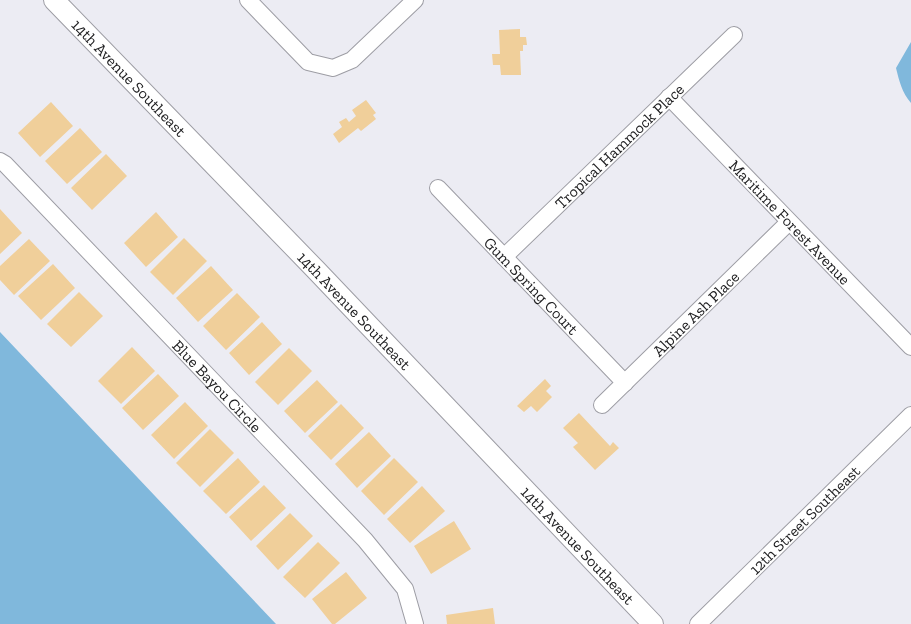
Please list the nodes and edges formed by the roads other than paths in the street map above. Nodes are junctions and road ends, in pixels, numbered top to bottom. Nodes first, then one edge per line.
1 (54, 0) edge
2 (248, 0) edge
3 (416, 0) edge
4 (734, 35) dead end
5 (669, 97) junction
6 (0, 161) edge
7 (438, 188) dead end
8 (789, 222) junction
9 (504, 257) junction
10 (911, 347) edge
11 (625, 383) junction
12 (602, 405) dead end
13 (911, 415) edge
14 (415, 624) edge
15 (652, 624) edge
16 (698, 624) edge

1 - 15 street, 14th Avenue Southeast
2 - 3 street
4 - 5 street, Tropical Hammock Place
5 - 8 street, Maritime Forest Avenue
5 - 9 street, Tropical Hammock Place
6 - 14 street, Blue Bayou Circle
7 - 9 street, Gum Spring Court
8 - 10 street, Maritime Forest Avenue
8 - 11 street, Alpine Ash Place
9 - 11 street, Gum Spring Court
11 - 12 street, Alpine Ash Place
13 - 16 street, 12th Street Southeast

